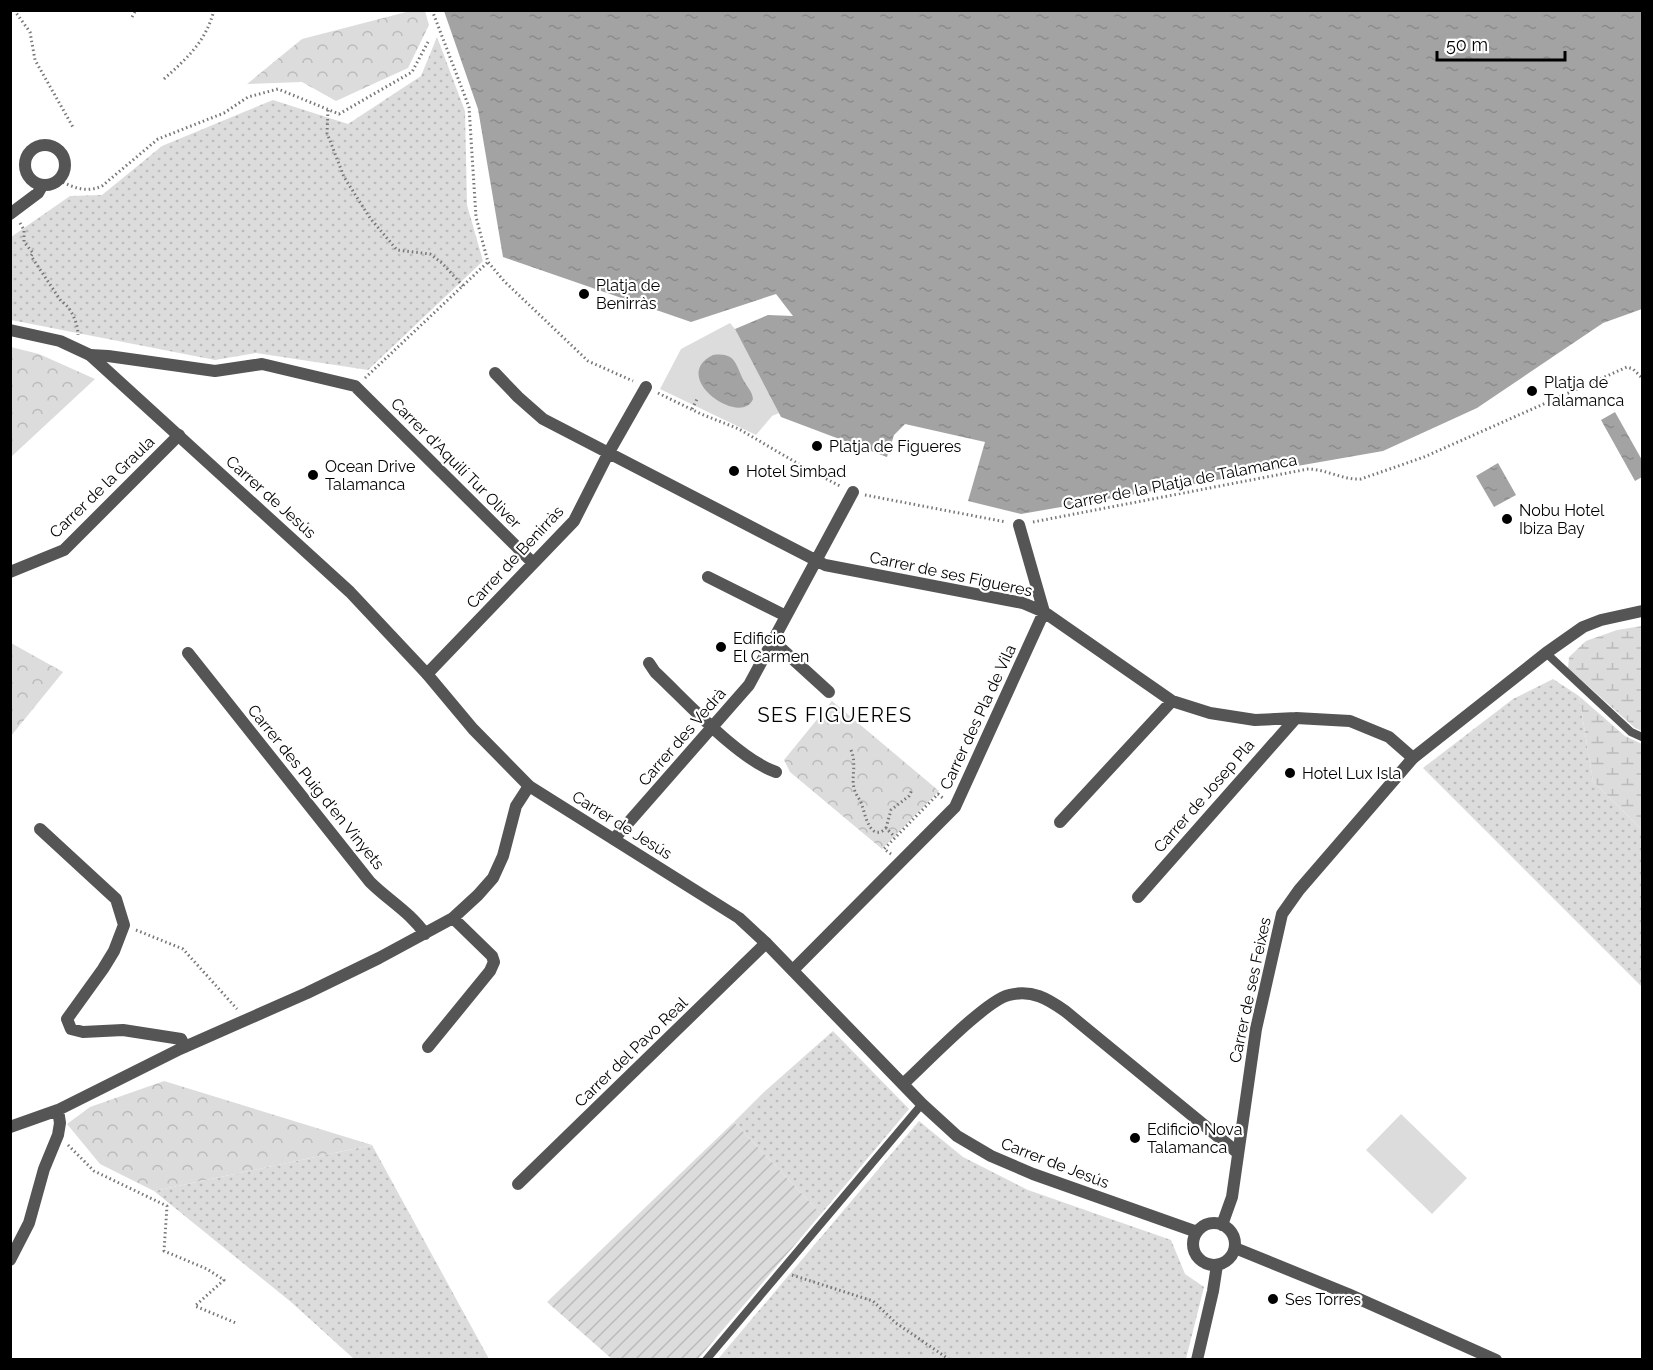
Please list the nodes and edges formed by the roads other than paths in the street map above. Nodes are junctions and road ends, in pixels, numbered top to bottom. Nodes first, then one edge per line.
1 (42, 186) junction
2 (11, 213) edge
3 (10, 330) edge
4 (90, 355) junction
5 (495, 373) dead end
6 (646, 387) road end
7 (179, 435) junction
8 (609, 452) junction
9 (853, 492) road end
10 (1019, 525) road end
11 (816, 560) junction
12 (533, 563) junction
13 (10, 572) edge
14 (708, 577) dead end
15 (1642, 611) edge
16 (1044, 612) junction
17 (786, 616) junction
18 (773, 641) junction
19 (188, 653) dead end
20 (1546, 653) junction
21 (649, 663) dead end
22 (427, 674) junction
23 (829, 692) dead end
24 (1172, 701) junction
25 (1296, 718) junction
26 (713, 727) junction
27 (1642, 737) edge
28 (1413, 758) junction
29 (776, 772) dead end
30 (529, 786) junction
31 (1060, 822) dead end
32 (40, 829) dead end
33 (614, 839) junction
34 (1138, 897) dead end
35 (453, 918) junction
36 (425, 934) junction
37 (766, 943) junction
38 (793, 970) junction
39 (184, 1047) junction
40 (428, 1047) dead end
41 (903, 1084) junction
42 (922, 1104) junction
43 (58, 1110) junction
44 (13, 1124) edge
45 (1238, 1153) junction
46 (518, 1184) dead end
47 (1222, 1225) junction
48 (1197, 1232) junction
49 (1235, 1248) junction
50 (10, 1260) edge
51 (1217, 1265) junction
52 (706, 1359) edge
53 (1197, 1359) edge
54 (1496, 1359) edge

1 - 1 street
1 - 2 street
3 - 4 street
4 - 7 street, Carrer de Jesús
4 - 12 street, Carrer d'Aquilí Tur Oliver
5 - 8 street, Carrer de ses Figueres
6 - 8 street, Carrer de Benirràs
7 - 13 street, Carrer de la Graula
7 - 22 street, Carrer de Jesús
8 - 11 street, Carrer de ses Figueres
8 - 12 street, Carrer de Benirràs
9 - 11 street, Carrer des Vedrà
10 - 16 street
11 - 16 street, Carrer de ses Figueres
11 - 17 street, Carrer des Vedrà
12 - 22 street, Carrer de Benirràs
14 - 17 street
15 - 20 street, Carrer de ses Feixes
16 - 24 street, Carrer de ses Figueres
16 - 38 street, Carrer des Pla de Vila
17 - 18 street, Carrer des Vedrà
18 - 23 street
18 - 26 street, Carrer des Vedrà
19 - 36 street, Carrer des Puig d'en Vinyets
20 - 27 lane
20 - 28 street, Carrer de ses Feixes
21 - 26 street
22 - 30 street, Carrer de Jesús
24 - 25 street, Carrer de ses Figueres
24 - 31 street
25 - 28 street, Carrer de ses Figueres
25 - 34 street, Carrer de Josep Pla
26 - 29 street
26 - 33 street, Carrer des Vedrà
28 - 45 street, Carrer de ses Feixes
30 - 33 street, Carrer de Jesús
30 - 35 street
32 - 39 street
33 - 37 street, Carrer de Jesús
35 - 36 street
35 - 40 street
36 - 39 street
37 - 38 street, Carrer de Jesús
37 - 46 street, Carrer del Pavo Real
38 - 41 street, Carrer de Jesús
39 - 43 street
41 - 42 street, Carrer de Jesús
41 - 45 street
42 - 48 street, Carrer de Jesús
42 - 52 lane
43 - 44 street
43 - 50 street
45 - 47 street, Carrer de ses Feixes
47 - 48 street
47 - 49 street
48 - 51 street
49 - 51 street
49 - 54 street
51 - 53 street

